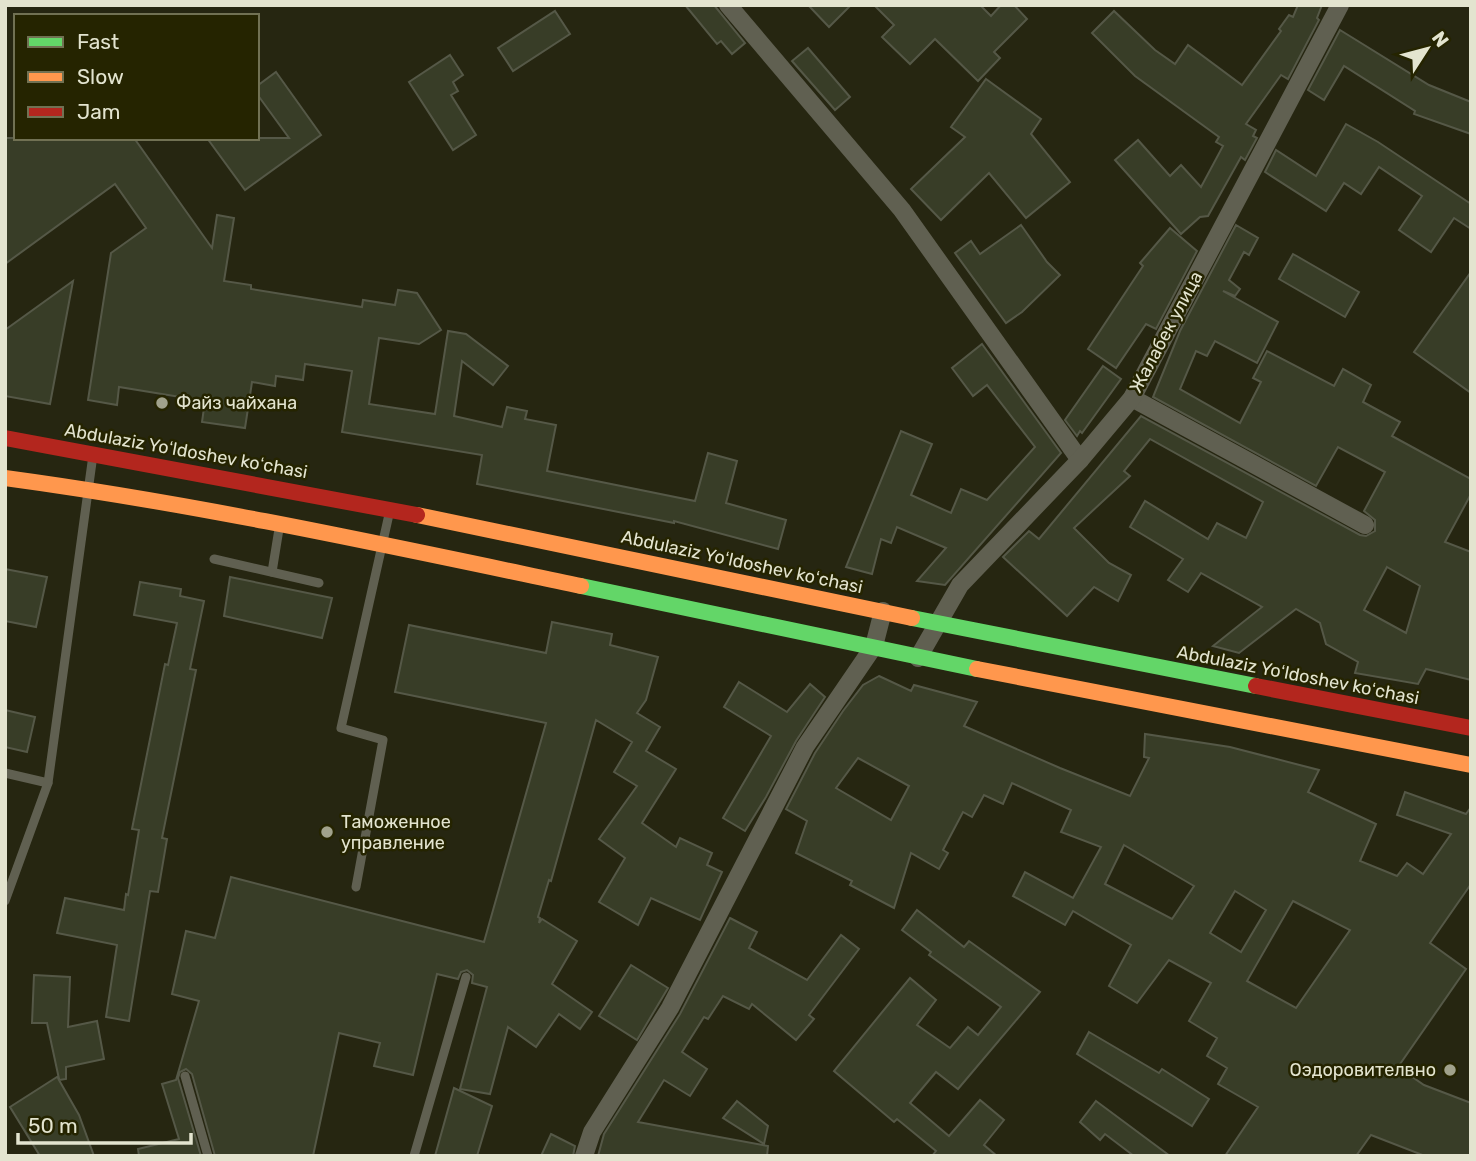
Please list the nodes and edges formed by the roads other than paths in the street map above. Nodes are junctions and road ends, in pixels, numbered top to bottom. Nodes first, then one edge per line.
1 (728, 5) edge
2 (1340, 5) edge
3 (1132, 398) junction
4 (5, 438) edge
5 (93, 453) junction
6 (1080, 460) junction
7 (5, 478) edge
8 (88, 489) junction
9 (390, 509) junction
10 (279, 525) junction
11 (1365, 525) dead end
12 (383, 545) junction
13 (214, 559) dead end
14 (272, 572) junction
15 (319, 583) dead end
16 (883, 611) junction
17 (938, 625) junction
18 (874, 646) junction
19 (918, 658) junction
20 (1471, 728) edge
21 (1471, 765) edge
22 (5, 773) edge
23 (48, 783) junction
24 (356, 887) dead end
25 (5, 901) edge
26 (466, 977) dead end
27 (184, 1076) dead end
28 (208, 1156) edge
29 (414, 1156) edge
30 (584, 1156) edge

1 - 6 street
2 - 3 street, Жалабек улица
3 - 6 street, Жалабек улица
3 - 11 street
4 - 5 main road, Abdulaziz Yoʻldoshev koʻchasi
5 - 8 lane
5 - 9 main road, Abdulaziz Yoʻldoshev koʻchasi
6 - 17 street, Жалабек улица
7 - 8 main road
8 - 10 main road
8 - 23 lane
9 - 12 lane
9 - 16 main road, Abdulaziz Yoʻldoshev koʻchasi
10 - 12 main road
10 - 14 lane
12 - 18 main road
12 - 24 lane
13 - 14 lane
14 - 15 lane
16 - 17 main road, Abdulaziz Yoʻldoshev koʻchasi
16 - 18 street
17 - 19 street, Жалабек улица
17 - 20 main road, Abdulaziz Yoʻldoshev koʻchasi
18 - 19 main road
18 - 30 street
19 - 21 main road
22 - 23 lane
23 - 25 lane
26 - 29 lane
27 - 28 lane

